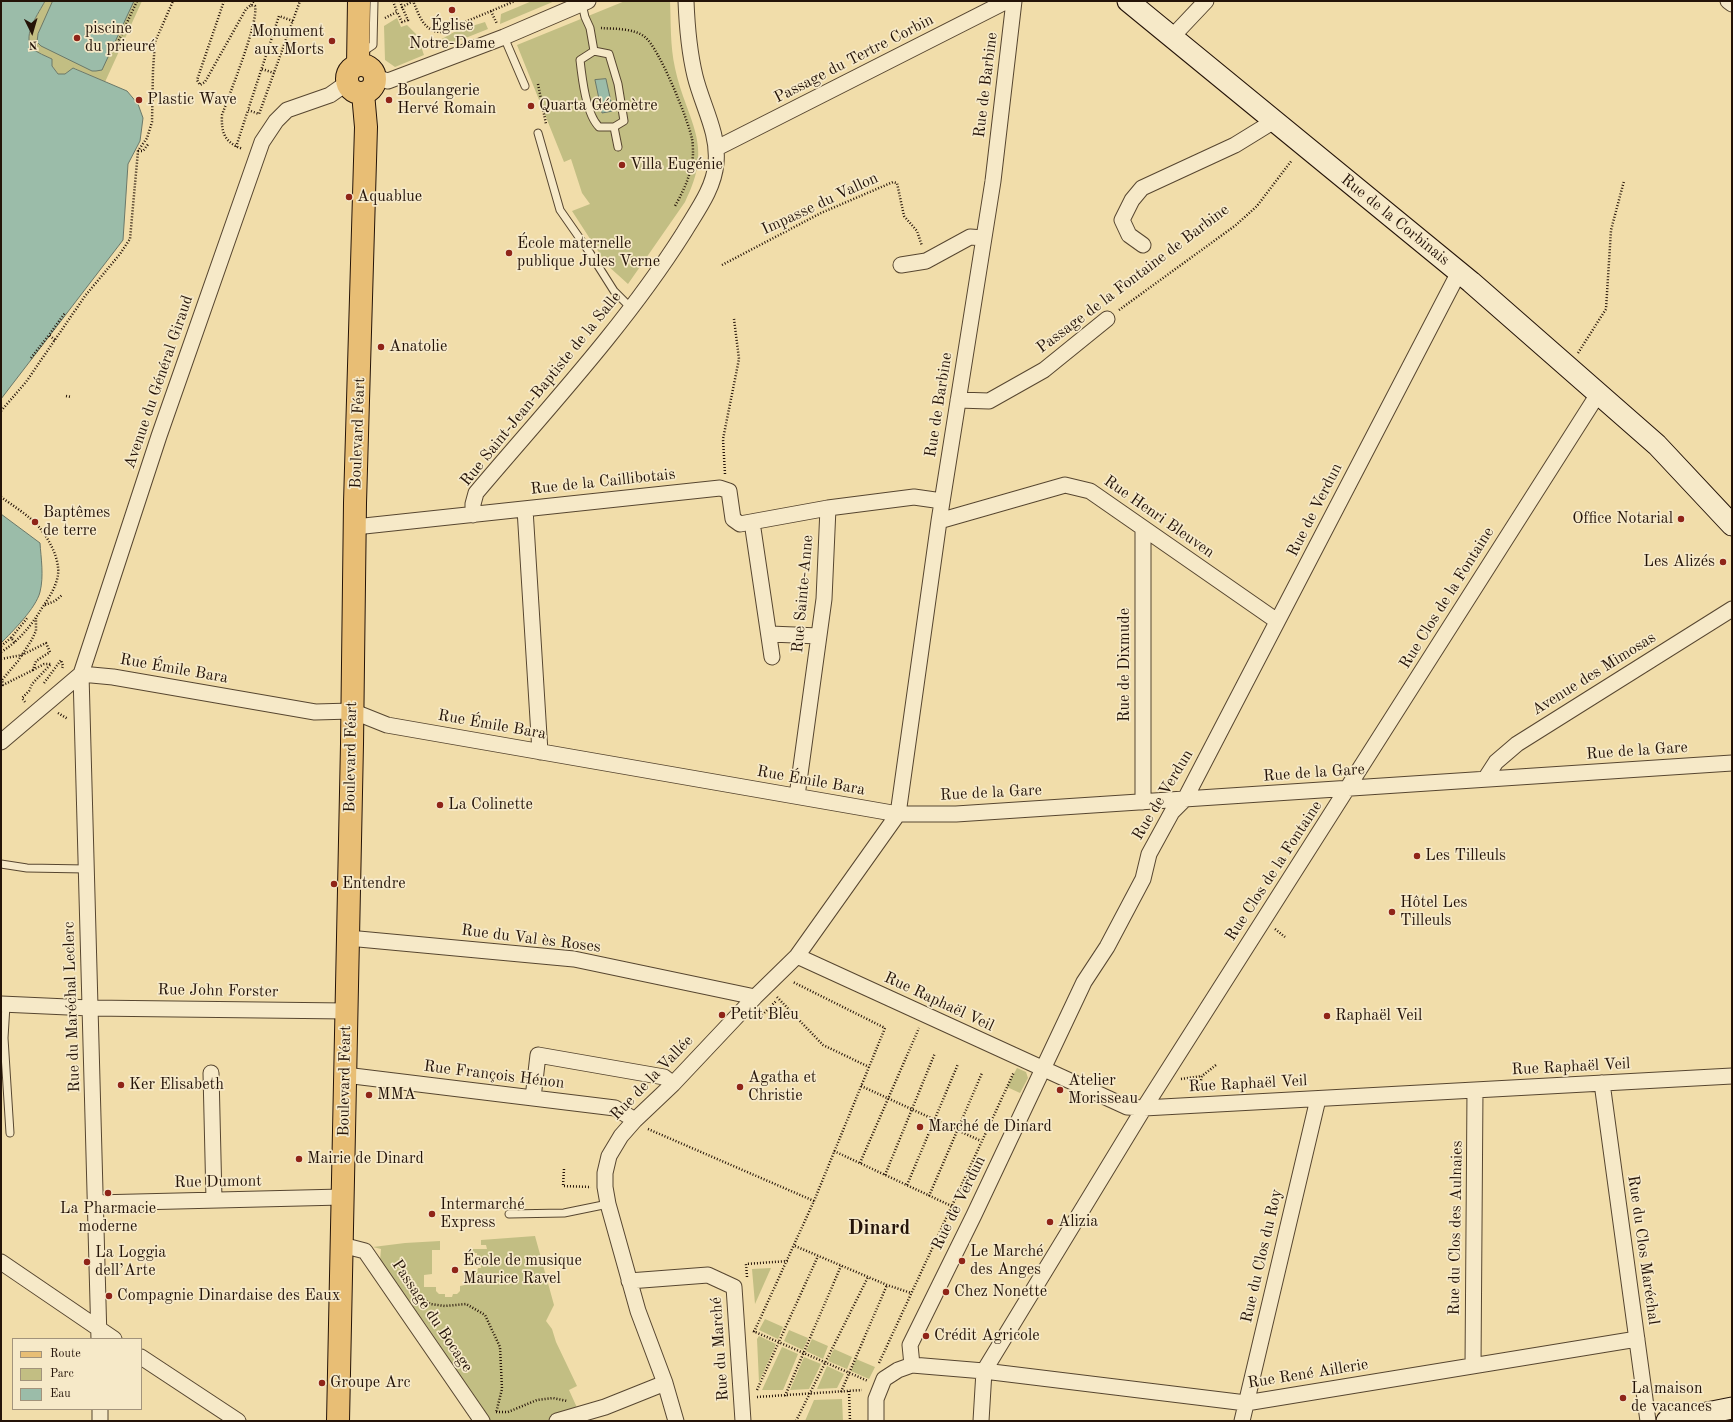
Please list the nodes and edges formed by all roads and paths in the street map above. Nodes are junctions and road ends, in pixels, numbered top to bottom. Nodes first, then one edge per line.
1 (137, 1) edge
2 (173, 1) edge
3 (224, 1) edge
4 (254, 1) edge
5 (300, 1) edge
6 (359, 1) edge
7 (374, 1) edge
8 (393, 1) edge
9 (400, 1) edge
10 (515, 1) edge
11 (686, 1) edge
12 (1007, 1) edge
13 (1014, 1) edge
14 (1128, 1) edge
15 (1206, 1) edge
16 (1728, 1) edge
17 (585, 2) edge
18 (1732, 4) edge
19 (251, 5) junction
20 (402, 7) junction
21 (397, 12) junction
22 (388, 17) dead end
23 (293, 21) junction
24 (275, 28) junction
25 (590, 28) junction
26 (288, 33) junction
27 (504, 37) junction
28 (1172, 37) junction
29 (122, 44) dead end
30 (594, 51) junction
31 (262, 69) junction
32 (274, 73) junction
33 (360, 74) junction
34 (525, 86) joint
35 (248, 110) junction
36 (1274, 121) junction
37 (614, 127) junction
38 (538, 133) joint
39 (149, 143) dead end
40 (1304, 145) junction
41 (236, 147) junction
42 (618, 147) dead end
43 (716, 148) junction
44 (246, 150) dead end
45 (138, 151) junction
46 (1624, 181) dead end
47 (675, 206) dead end
48 (984, 238) junction
49 (1143, 245) dead end
50 (926, 261) junction
51 (722, 265) dead end
52 (901, 266) dead end
53 (1459, 272) junction
54 (631, 308) junction
55 (65, 314) dead end
56 (734, 319) dead end
57 (1107, 319) joint
58 (49, 335) junction
59 (55, 340) junction
60 (31, 358) dead end
61 (1569, 368) junction
62 (1598, 394) junction
63 (66, 396) dead end
64 (71, 397) dead end
65 (958, 400) junction
66 (1, 411) edge
67 (725, 489) junction
68 (1, 497) edge
69 (942, 501) junction
70 (828, 508) junction
71 (525, 509) junction
72 (473, 515) junction
73 (752, 522) junction
74 (939, 522) junction
75 (1732, 525) edge
76 (355, 527) junction
77 (1144, 529) junction
78 (62, 595) dead end
79 (44, 605) junction
80 (1732, 609) edge
81 (28, 617) dead end
82 (36, 617) junction
83 (1278, 621) junction
84 (770, 634) junction
85 (819, 636) junction
86 (11, 638) junction
87 (15, 642) junction
88 (1, 646) edge
89 (1, 652) edge
90 (22, 655) junction
91 (772, 657) dead end
92 (1, 659) edge
93 (33, 670) junction
94 (60, 672) dead end
95 (81, 674) junction
96 (40, 689) dead end
97 (31, 698) dead end
98 (352, 711) junction
99 (1, 742) edge
100 (540, 752) junction
101 (1732, 763) edge
102 (1485, 779) junction
103 (1348, 788) junction
104 (797, 796) junction
105 (1185, 799) junction
106 (1143, 802) junction
107 (898, 814) junction
108 (1, 864) edge
109 (86, 869) junction
110 (1275, 929) dead end
111 (1285, 937) dead end
112 (348, 938) junction
113 (797, 956) junction
114 (778, 974) junction
115 (766, 986) junction
116 (755, 997) junction
117 (3, 1005) edge
118 (90, 1008) junction
119 (346, 1011) junction
120 (925, 1015) junction
121 (935, 1053) dead end
122 (1020, 1059) junction
123 (958, 1064) dead end
124 (1216, 1065) dead end
125 (869, 1067) junction
126 (1043, 1070) junction
127 (210, 1073) dead end
128 (982, 1073) dead end
129 (345, 1075) junction
130 (1732, 1076) edge
131 (1602, 1083) junction
132 (673, 1084) junction
133 (861, 1086) junction
134 (1476, 1090) junction
135 (533, 1098) junction
136 (889, 1098) junction
137 (1318, 1099) junction
138 (1194, 1105) junction
139 (1144, 1108) junction
140 (912, 1109) junction
141 (934, 1119) junction
142 (635, 1120) junction
143 (957, 1130) junction
144 (10, 1133) dead end
145 (981, 1141) junction
146 (834, 1150) junction
147 (860, 1163) junction
148 (564, 1169) dead end
149 (884, 1175) junction
150 (907, 1185) junction
151 (605, 1187) junction
152 (929, 1196) junction
153 (342, 1197) junction
154 (214, 1200) junction
155 (814, 1201) junction
156 (95, 1203) junction
157 (608, 1204) junction
158 (951, 1206) junction
159 (509, 1214) dead end
160 (974, 1215) junction
161 (342, 1245) junction
162 (795, 1246) junction
163 (818, 1256) junction
164 (788, 1261) junction
165 (1, 1262) edge
166 (842, 1266) junction
167 (868, 1276) junction
168 (404, 1278) dead end
169 (747, 1279) dead end
170 (629, 1281) junction
171 (887, 1285) junction
172 (911, 1292) junction
173 (754, 1332) junction
174 (99, 1334) edge
175 (751, 1337) dead end
176 (111, 1338) edge
177 (1637, 1339) junction
178 (780, 1343) junction
179 (803, 1353) junction
180 (142, 1358) edge
181 (825, 1363) junction
182 (912, 1365) junction
183 (1473, 1366) junction
184 (876, 1368) dead end
185 (984, 1371) junction
186 (848, 1372) junction
187 (665, 1383) junction
188 (874, 1387) junction
189 (755, 1388) dead end
190 (849, 1391) junction
191 (840, 1392) junction
192 (809, 1394) junction
193 (755, 1395) junction
194 (785, 1396) junction
195 (571, 1402) dead end
196 (1246, 1403) junction
197 (876, 1406) junction
198 (1732, 1408) edge
199 (100, 1410) edge
200 (496, 1412) junction
201 (489, 1419) edge
202 (100, 1421) edge
203 (238, 1421) edge
204 (338, 1421) edge
205 (556, 1421) edge
206 (676, 1421) edge
207 (743, 1421) edge
208 (796, 1421) edge
209 (850, 1421) edge
210 (876, 1421) edge
211 (885, 1421) edge
212 (981, 1421) edge
213 (1242, 1421) edge
214 (1648, 1421) edge
215 (1667, 1421) edge

1 - 29 path
2 - 45 path
3 - 19 path
4 - 19 path
5 - 23 path
6 - 33 main road, Boulevard Féart
7 - 33 lane
8 - 21 path
9 - 20 path
10 - 20 path
11 - 43 street, Rue Saint-Jean-Baptiste de la Salle
12 - 43 street, Passage du Tertre Corbin
13 - 48 street, Rue de Barbine
14 - 28 street, Rue de la Corbinais
15 - 28 street
16 - 18 street
17 - 25 lane
17 - 27 street
19 - 41 path
20 - 21 path
21 - 22 path
23 - 24 path
23 - 26 path
24 - 26 path
24 - 31 path
25 - 30 lane
25 - 47 path
26 - 32 path
27 - 33 street
27 - 34 lane
28 - 36 street, Rue de la Corbinais
30 - 37 lane
30 - 37 lane
31 - 32 path
31 - 35 path
32 - 35 path
33 - 76 main road, Boulevard Féart
33 - 95 street, Avenue du Général Giraud
34 - 38 path
35 - 41 path
36 - 40 street, Rue de la Corbinais
36 - 49 street
37 - 42 lane
38 - 54 lane
39 - 45 path
40 - 53 street, Rue de la Corbinais
40 - 57 path, Passage de la Fontaine de Barbine
41 - 44 path
43 - 54 street, Rue Saint-Jean-Baptiste de la Salle
45 - 59 path
46 - 61 path
48 - 50 street
48 - 65 street, Rue de Barbine
50 - 51 path, Impasse du Vallon
50 - 52 street
53 - 61 street, Rue de la Corbinais
53 - 83 street, Rue de Verdun
54 - 72 street, Rue Saint-Jean-Baptiste de la Salle
55 - 58 path
56 - 67 path
57 - 65 street, Passage de la Fontaine de Barbine
58 - 59 path
58 - 60 path
59 - 66 path
61 - 62 street, Rue de la Corbinais
62 - 75 street, Rue de la Corbinais
62 - 103 street, Rue Clos de la Fontaine
63 - 64 path
65 - 69 street, Rue de Barbine
67 - 71 street, Rue de la Caillibotais
67 - 73 street
68 - 79 path
69 - 70 street
69 - 74 street, Rue de Barbine
70 - 73 street
70 - 85 street, Rue Sainte-Anne
71 - 72 street, Rue de la Caillibotais
71 - 100 street
72 - 76 street, Rue de la Caillibotais
73 - 84 street
74 - 77 street, Rue Henri Bleuven
74 - 107 street, Rue de Barbine
76 - 98 main road, Boulevard Féart
77 - 83 street, Rue Henri Bleuven
77 - 106 street, Rue de Dixmude
78 - 79 path
79 - 82 path
80 - 102 street, Avenue des Mimosas
81 - 86 path
82 - 87 path
82 - 90 path
83 - 105 street, Rue de Verdun
84 - 85 street
84 - 91 street
85 - 104 street, Rue Sainte-Anne
86 - 87 path
86 - 88 path
87 - 89 path
90 - 92 path
90 - 93 path
90 - 93 path
93 - 97 path
94 - 96 path
95 - 98 street, Rue Émile Bara
95 - 99 street
95 - 109 street, Rue du Maréchal Leclerc
98 - 100 street, Rue Émile Bara
98 - 112 main road, Boulevard Féart
100 - 104 street, Rue Émile Bara
101 - 102 street, Rue de la Gare
102 - 103 street, Rue de la Gare
103 - 105 street, Rue de la Gare
103 - 139 street, Rue Clos de la Fontaine
104 - 107 street, Rue Émile Bara
105 - 106 street, Rue de la Gare
105 - 126 street, Rue de Verdun
106 - 107 street, Rue de la Gare
107 - 113 street, Rue de la Vallée
108 - 109 lane
109 - 118 street, Rue du Maréchal Leclerc
110 - 111 path
112 - 116 street, Rue du Val ès Roses
112 - 119 main road, Boulevard Féart
113 - 114 street, Rue de la Vallée
113 - 120 street, Rue Raphaël Veil
114 - 115 street, Rue de la Vallée
114 - 125 path
115 - 116 street, Rue de la Vallée
115 - 125 path
116 - 132 street, Rue de la Vallée
117 - 118 street, Rue John Forster
117 - 144 lane
118 - 119 street, Rue John Forster
118 - 156 street, Rue du Maréchal Leclerc
119 - 129 main road, Boulevard Féart
120 - 122 street, Rue Raphaël Veil
120 - 136 path
121 - 140 path
122 - 126 street, Rue Raphaël Veil
122 - 145 path
123 - 141 path
124 - 138 path
125 - 133 path
126 - 139 street, Rue Raphaël Veil
126 - 160 street, Rue de Verdun
127 - 154 street
128 - 143 path
129 - 135 street, Rue François Hénon
129 - 153 main road, Boulevard Féart
130 - 131 street, Rue Raphaël Veil
131 - 134 street, Rue Raphaël Veil
131 - 177 street, Rue du Clos Maréchal
132 - 135 street
132 - 142 street, Rue de la Vallée
133 - 136 path
133 - 146 path
134 - 137 street, Rue Raphaël Veil
134 - 183 street, Rue du Clos des Aulnaies
135 - 142 street, Rue François Hénon
136 - 140 path
136 - 147 path
137 - 138 street, Rue Raphaël Veil
137 - 196 street, Rue du Clos du Roy
138 - 139 street, Rue Raphaël Veil
139 - 185 street, Rue Clos de la Fontaine
140 - 141 path
140 - 149 path
141 - 143 path
141 - 150 path
142 - 151 street, Rue de la Vallée
142 - 155 path
143 - 145 path
143 - 152 path
145 - 158 path
146 - 147 path
146 - 155 path
147 - 149 path
148 - 151 path
149 - 150 path
150 - 152 path
151 - 157 street, Rue de la Vallée
152 - 158 path
153 - 154 street, Rue Dumont
153 - 161 main road, Boulevard Féart
154 - 156 street, Rue Dumont
155 - 162 path
156 - 174 street, Rue du Maréchal Leclerc
157 - 159 lane
157 - 170 street, Rue de la Vallée
158 - 160 path
158 - 172 path
160 - 182 street, Rue de Verdun
161 - 201 street, Passage du Bocage
161 - 204 main road, Boulevard Féart
162 - 163 path
162 - 164 path
163 - 166 path
163 - 178 path
164 - 169 path
164 - 173 path
165 - 174 street
166 - 167 path
166 - 179 path
167 - 171 path
167 - 181 path
168 - 200 path
170 - 187 street, Rue de la Vallée
170 - 207 street, Rue du Marché
171 - 172 path
171 - 186 path
172 - 184 path
173 - 175 path
173 - 178 path
174 - 176 street
177 - 183 street, Rue René Aillerie
177 - 214 street, Rue du Clos Maréchal
178 - 179 path
178 - 193 path
179 - 181 path
179 - 194 path
180 - 203 street
181 - 186 path
181 - 192 path
182 - 185 street, Rue René Aillerie
182 - 188 street
183 - 196 street, Rue René Aillerie
185 - 196 street, Rue René Aillerie
185 - 212 street
186 - 188 path
186 - 191 path
187 - 205 street
187 - 206 street, Rue de la Vallée
188 - 190 path
188 - 197 street
189 - 193 path
190 - 191 path
190 - 209 path
191 - 192 path
192 - 194 path
192 - 208 path
193 - 194 path
195 - 200 path
196 - 213 street, Rue du Clos du Roy
197 - 210 street
197 - 211 lane
198 - 215 street
199 - 202 street
200 - 201 path

